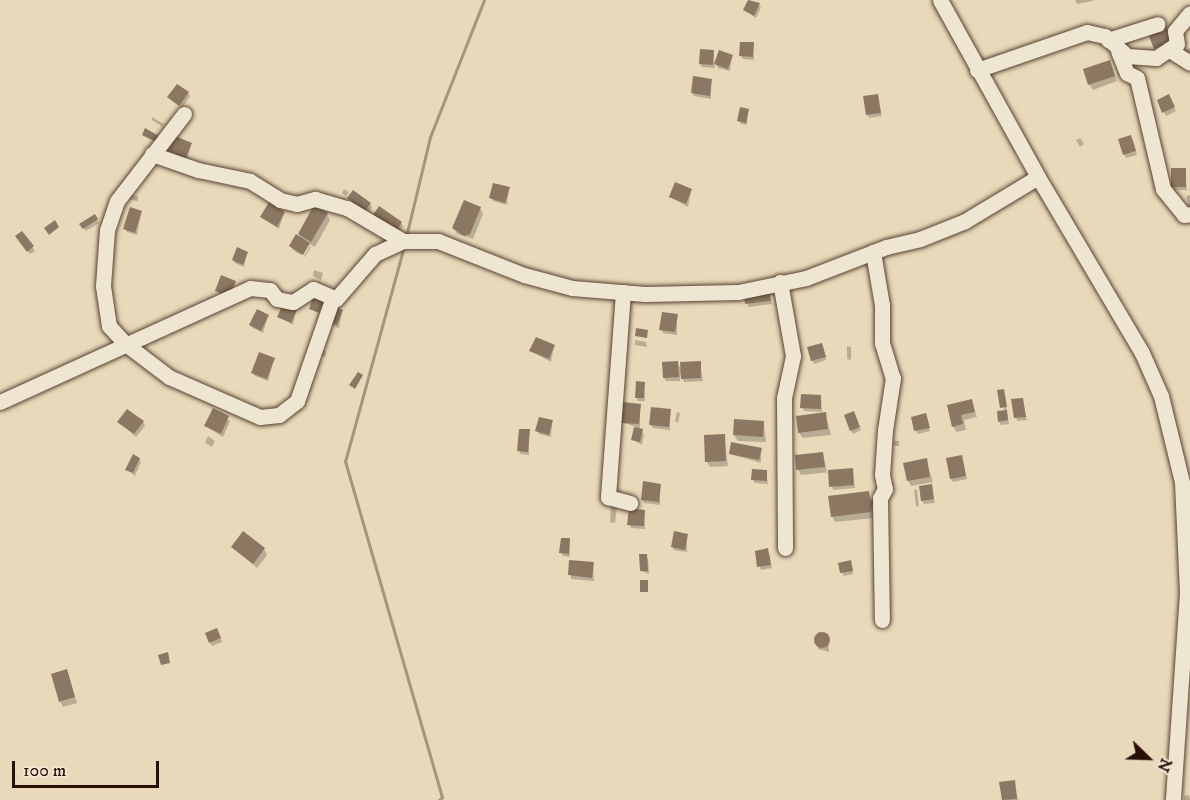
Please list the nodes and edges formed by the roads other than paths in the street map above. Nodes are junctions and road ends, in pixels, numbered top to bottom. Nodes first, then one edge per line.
1 (940, 0) edge
2 (1190, 13) edge
3 (1158, 24) dead end
4 (1113, 46) junction
5 (1171, 51) junction
6 (1190, 63) edge
7 (977, 70) junction
8 (184, 114) dead end
9 (152, 154) junction
10 (1038, 177) junction
11 (1190, 214) edge
12 (403, 241) junction
13 (873, 252) junction
14 (780, 282) junction
15 (623, 292) junction
16 (332, 300) junction
17 (127, 345) junction
18 (0, 402) edge
19 (630, 503) dead end
20 (785, 548) dead end
21 (882, 620) dead end
22 (1161, 800) edge
23 (1173, 800) edge

1 - 7 street
2 - 5 street
3 - 4 street
4 - 5 street
4 - 7 street
4 - 11 street
5 - 6 street
7 - 10 street
8 - 9 street
9 - 12 street
9 - 17 street
10 - 13 street
10 - 23 street
12 - 15 street
12 - 16 street
13 - 14 street
13 - 21 street
14 - 15 street
14 - 20 street
15 - 19 street
16 - 17 street
16 - 17 street
17 - 18 street
22 - 23 street

